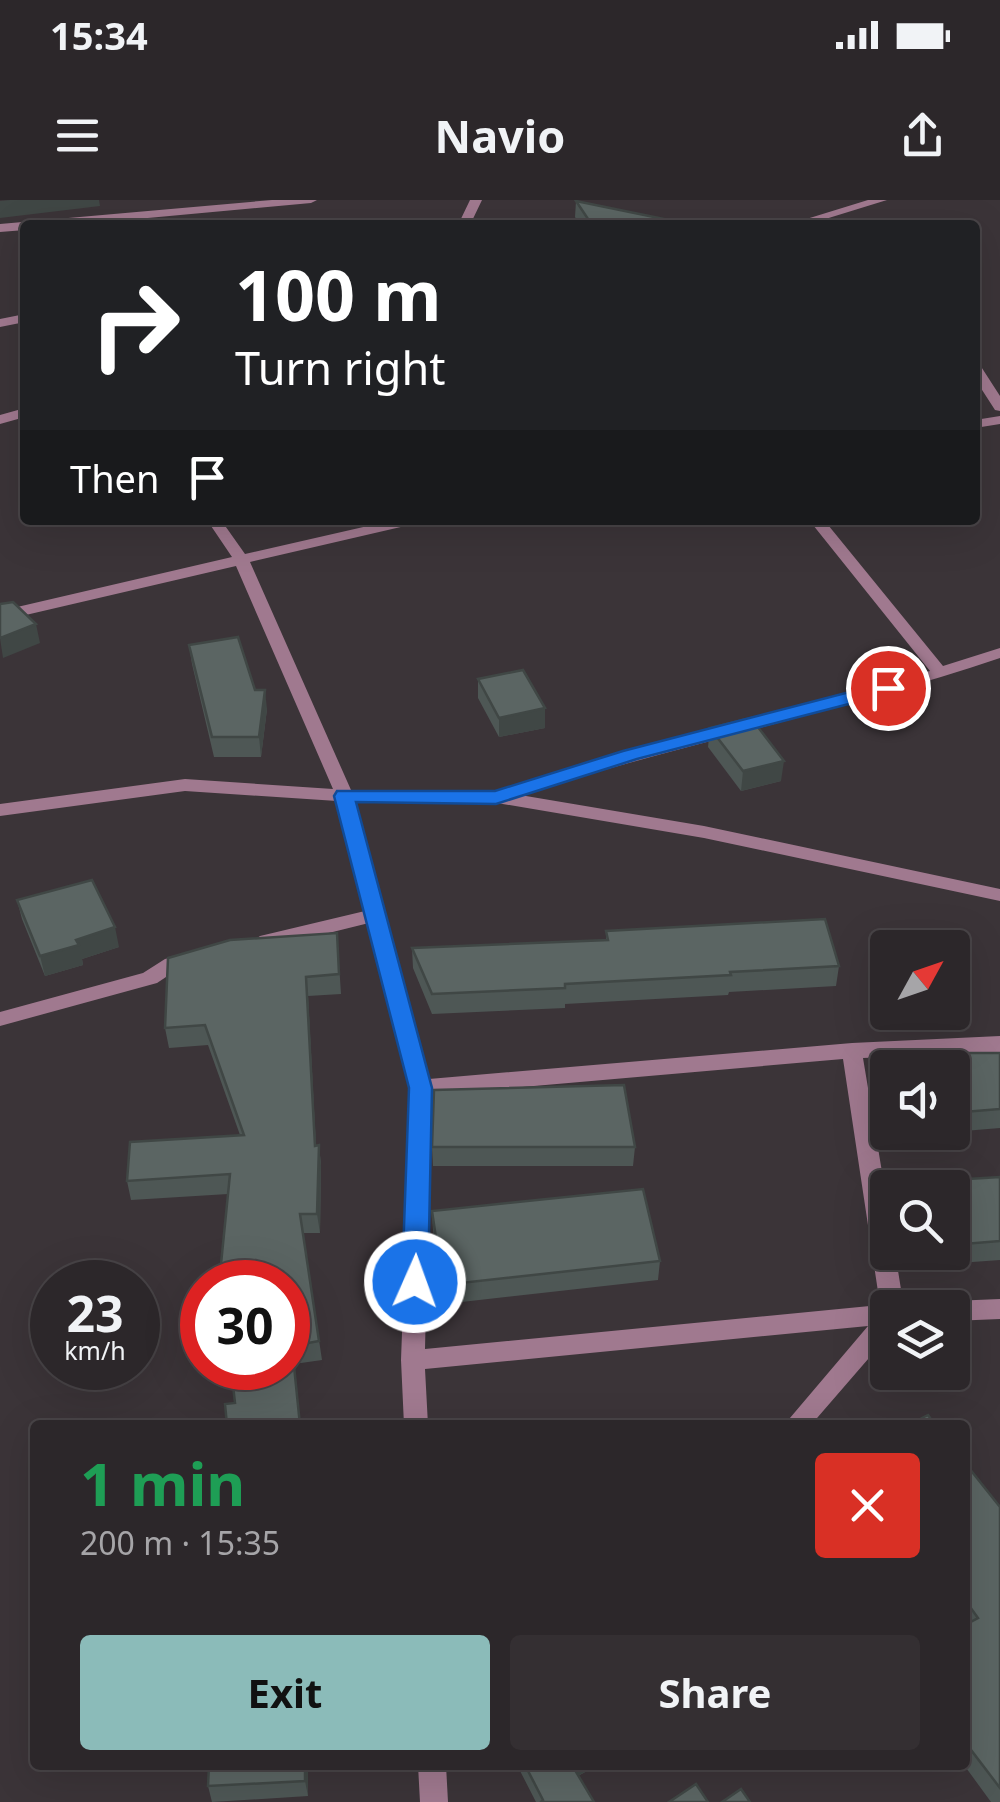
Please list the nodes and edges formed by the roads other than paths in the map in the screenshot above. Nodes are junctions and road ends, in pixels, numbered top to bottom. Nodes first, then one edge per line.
1 (311, 200) edge
2 (881, 200) edge
3 (184, 218) edge
4 (141, 220) edge
5 (830, 220) edge
6 (980, 376) edge
7 (1000, 407) edge
8 (217, 525) edge
9 (392, 525) edge
10 (820, 525) edge
11 (242, 561) junction
12 (0, 616) edge
13 (1000, 653) edge
14 (940, 674) junction
15 (344, 796) junction
16 (496, 797) junction
17 (0, 810) edge
18 (1000, 894) edge
19 (376, 915) junction
20 (246, 946) edge
21 (209, 955) edge
22 (0, 1019) edge
23 (1000, 1044) edge
24 (852, 1051) junction
25 (420, 1088) junction
26 (886, 1290) edge
27 (1000, 1310) edge
28 (970, 1311) edge
29 (870, 1315) edge
30 (870, 1336) edge
31 (413, 1360) junction
32 (416, 1420) edge
33 (800, 1420) edge
34 (432, 1770) edge
35 (434, 1802) edge

1 - 3 street
2 - 5 street
3 - 4 street
6 - 7 street
8 - 11 street
9 - 11 street
10 - 14 street
11 - 12 street
11 - 15 street
13 - 14 street
14 - 16 street
15 - 16 street
15 - 17 street
15 - 19 street
16 - 18 street
19 - 20 street
19 - 25 street
21 - 22 street
23 - 24 street
24 - 25 street
24 - 26 street
25 - 31 street
27 - 28 street
29 - 31 street
30 - 33 street
31 - 32 street
34 - 35 street

